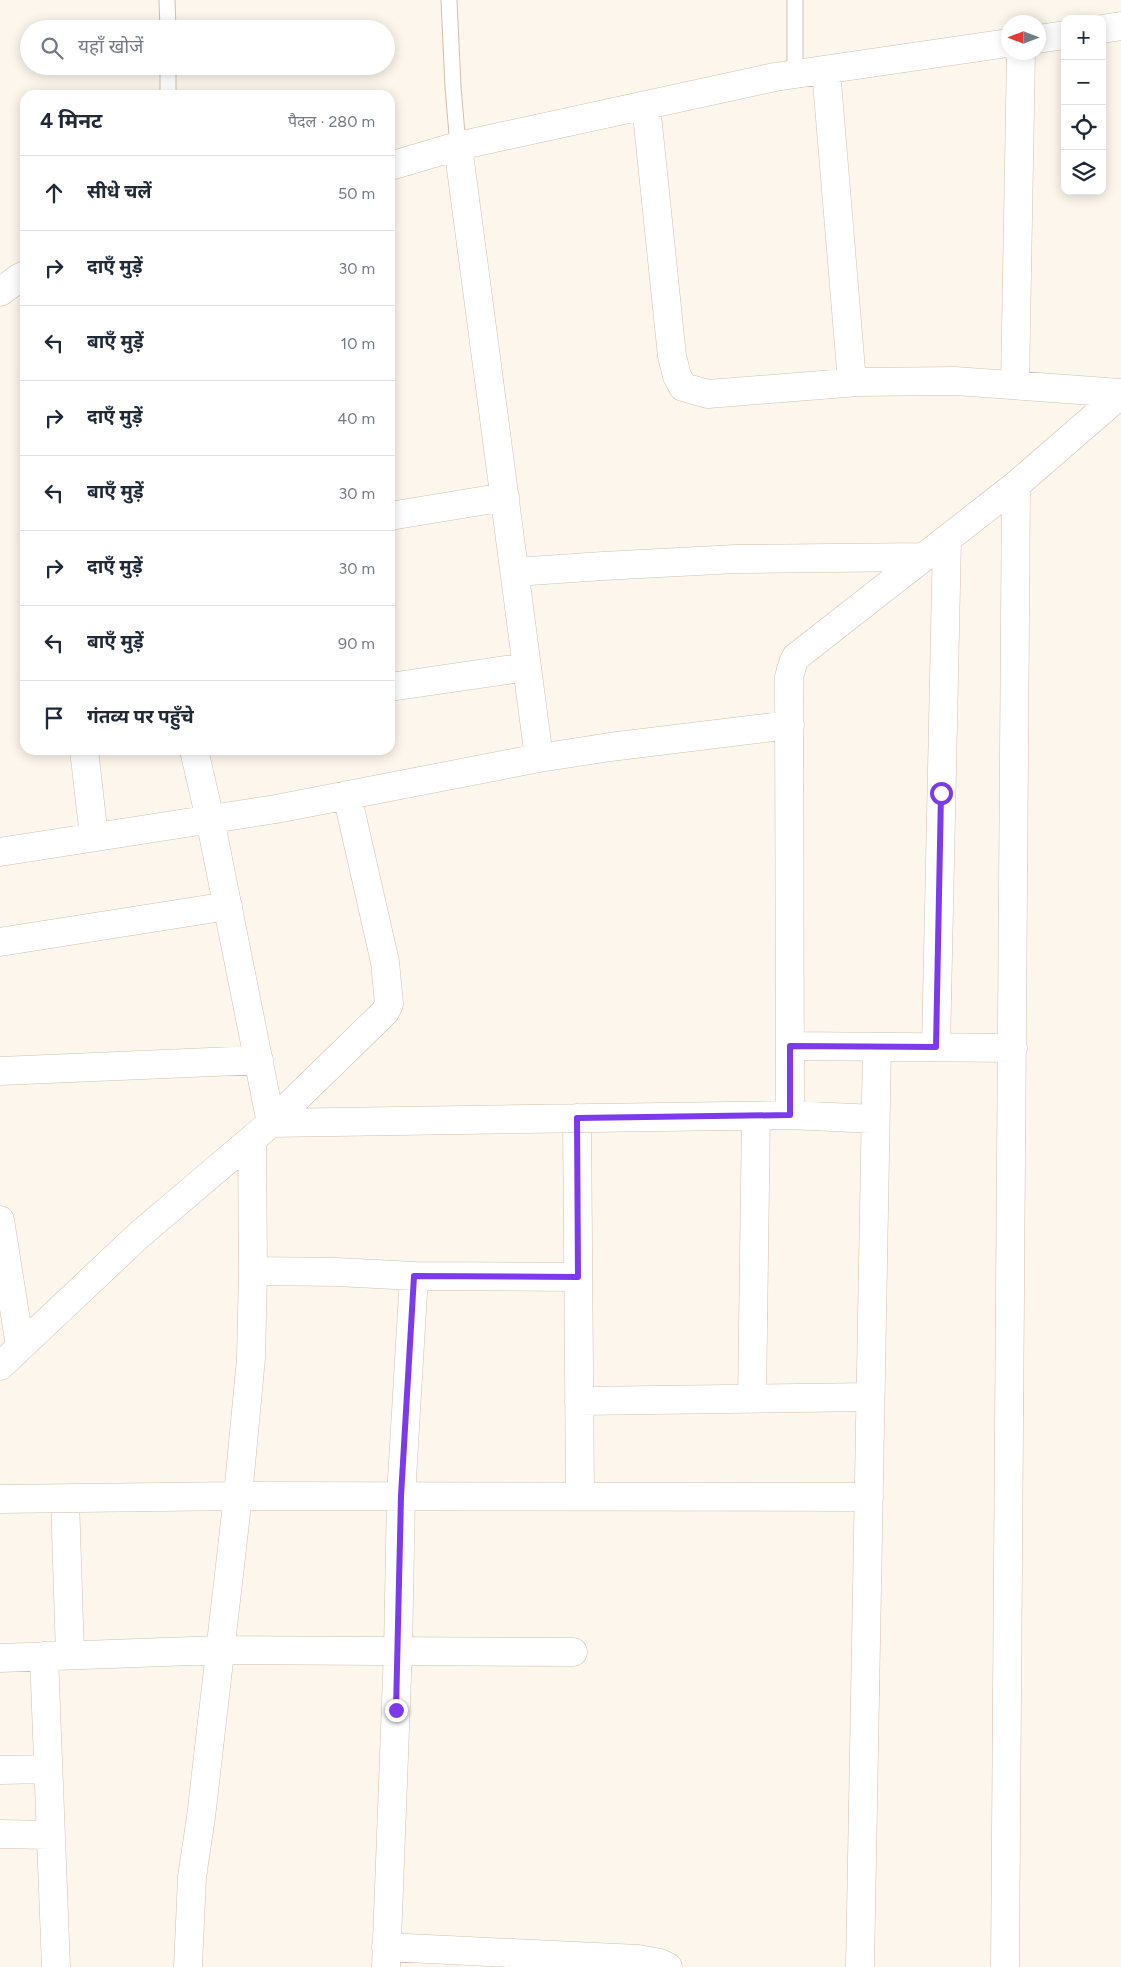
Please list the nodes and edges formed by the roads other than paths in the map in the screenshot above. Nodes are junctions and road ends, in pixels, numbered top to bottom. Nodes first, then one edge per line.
1 (167, 0) edge
2 (449, 0) edge
3 (795, 0) edge
4 (168, 20) edge
5 (1121, 26) edge
6 (1106, 28) edge
7 (1061, 36) edge
8 (1046, 38) edge
9 (1001, 44) edge
10 (1021, 60) edge
11 (826, 70) junction
12 (168, 75) edge
13 (795, 75) junction
14 (168, 90) edge
15 (646, 105) junction
16 (458, 146) junction
17 (395, 165) edge
18 (20, 278) edge
19 (0, 292) edge
20 (852, 382) junction
21 (1015, 384) junction
22 (1121, 393) edge
23 (1016, 485) junction
24 (505, 498) junction
25 (395, 515) edge
26 (947, 539) junction
27 (923, 557) junction
28 (515, 572) junction
29 (527, 667) junction
30 (395, 686) edge
31 (790, 725) junction
32 (85, 755) edge
33 (195, 755) edge
34 (539, 758) junction
35 (347, 795) junction
36 (210, 819) junction
37 (94, 838) junction
38 (0, 852) edge
39 (228, 906) junction
40 (0, 942) edge
41 (790, 1046) junction
42 (877, 1047) junction
43 (936, 1047) junction
44 (1013, 1048) junction
45 (259, 1060) junction
46 (0, 1071) edge
47 (790, 1115) junction
48 (756, 1116) junction
49 (577, 1118) junction
50 (875, 1119) junction
51 (262, 1132) junction
52 (0, 1220) edge
53 (253, 1271) junction
54 (414, 1276) junction
55 (578, 1277) junction
56 (12, 1332) edge
57 (0, 1366) edge
58 (870, 1397) junction
59 (752, 1399) junction
60 (579, 1401) junction
61 (238, 1496) junction
62 (401, 1496) junction
63 (580, 1496) junction
64 (869, 1497) junction
65 (65, 1499) junction
66 (0, 1500) edge
67 (220, 1650) junction
68 (398, 1650) junction
69 (573, 1652) dead end
70 (57, 1656) junction
71 (0, 1658) edge
72 (48, 1769) junction
73 (0, 1770) edge
74 (0, 1834) edge
75 (50, 1835) junction
76 (386, 1957) edge
77 (56, 1967) edge
78 (188, 1967) edge
79 (668, 1967) edge
80 (860, 1967) edge
81 (1005, 1967) edge

1 - 4 lane
2 - 16 lane
3 - 13 lane
5 - 6 street
7 - 8 street
9 - 11 street
10 - 21 street
11 - 13 street
11 - 20 street
12 - 14 lane
13 - 15 street
15 - 16 street
15 - 20 street
16 - 17 street
16 - 24 street
18 - 19 street
20 - 21 street
21 - 22 street
22 - 23 street
23 - 26 street
23 - 44 street
24 - 25 street
24 - 28 street
26 - 27 street
26 - 43 street
27 - 28 street
27 - 31 street
28 - 29 street
29 - 30 street
29 - 34 street
31 - 34 street
31 - 41 street
32 - 37 street
33 - 36 street
34 - 35 street
35 - 36 street
35 - 51 street
36 - 37 street
36 - 39 street
37 - 38 street
39 - 40 street
39 - 45 street
41 - 42 street
41 - 47 street
42 - 43 street
42 - 50 street
43 - 44 street
44 - 81 street
45 - 46 street
45 - 51 street
47 - 48 street
47 - 50 street
48 - 49 street
48 - 59 street
49 - 51 street
49 - 55 street
50 - 58 street
51 - 53 street
51 - 56 street
52 - 56 street
53 - 54 street
53 - 61 street
54 - 55 street
54 - 62 street
55 - 60 street
56 - 57 street
58 - 59 street
58 - 64 street
59 - 60 street
60 - 63 street
61 - 62 street
61 - 65 street
61 - 67 street
62 - 63 street
62 - 68 street
63 - 64 street
64 - 80 street
65 - 66 street
65 - 70 street
67 - 68 street
67 - 70 street
67 - 78 street
68 - 69 street
68 - 76 street
70 - 71 street
70 - 72 street
72 - 73 street
72 - 75 street
74 - 75 street
75 - 77 street
76 - 79 street

